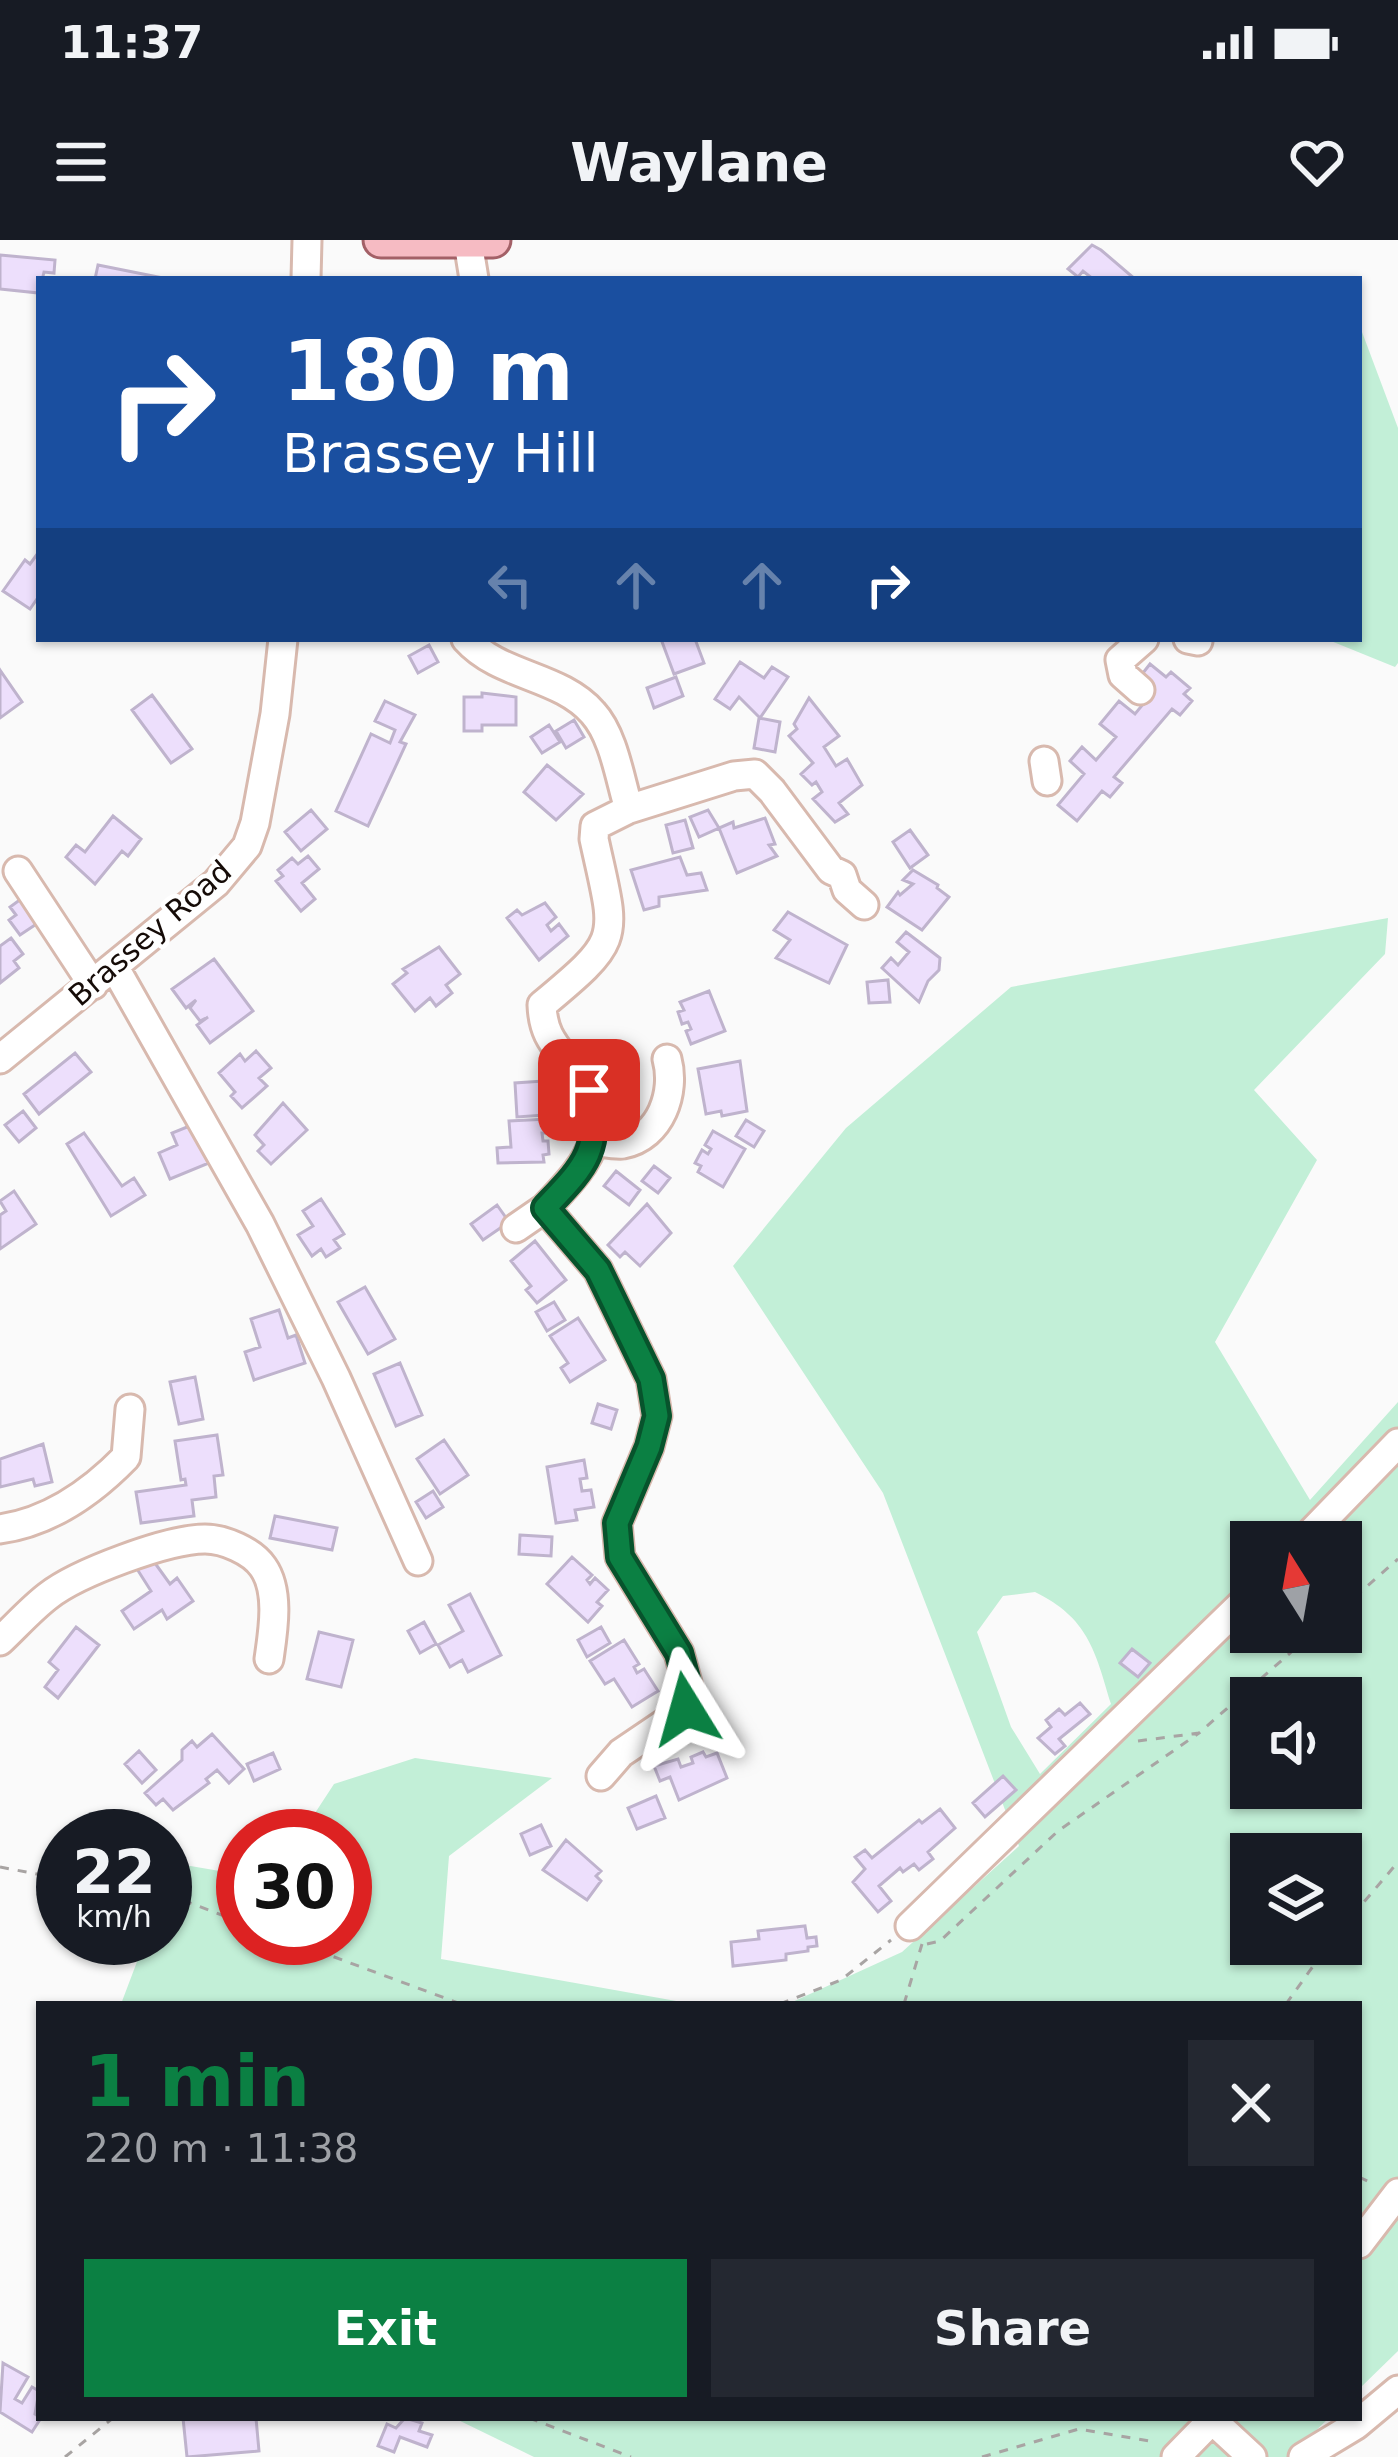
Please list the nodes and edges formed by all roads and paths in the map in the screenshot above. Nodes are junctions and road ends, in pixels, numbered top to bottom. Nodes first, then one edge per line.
1 (307, 240) edge
2 (381, 240) edge
3 (481, 241) edge
4 (306, 276) edge
5 (475, 276) edge
6 (283, 642) edge
7 (469, 642) edge
8 (1139, 642) edge
9 (1140, 690) dead end
10 (629, 809) junction
11 (847, 841) dead end
12 (824, 859) junction
13 (18, 871) dead end
14 (864, 904) dead end
15 (104, 977) junction
16 (0, 1059) edge
17 (667, 1059) dead end
18 (594, 1141) junction
19 (545, 1208) junction
20 (516, 1228) dead end
21 (130, 1408) dead end
22 (1398, 1442) edge
23 (1322, 1521) edge
24 (0, 1529) edge
25 (1398, 1559) edge
26 (418, 1561) dead end
27 (1362, 1591) edge
28 (1230, 1615) edge
29 (0, 1641) edge
30 (1290, 1653) edge
31 (268, 1658) dead end
32 (1199, 1733) junction
33 (1136, 1742) dead end
34 (601, 1776) dead end
35 (1398, 1862) edge
36 (0, 1867) edge
37 (36, 1874) edge
38 (1362, 1904) edge
39 (910, 1926) joint
40 (356, 1965) edge
41 (1315, 1965) edge
42 (453, 2001) edge
43 (788, 2001) edge
44 (905, 2001) edge
45 (1288, 2001) edge
46 (1398, 2194) edge
47 (1362, 2241) edge
48 (1398, 2390) edge
49 (1362, 2418) edge
50 (109, 2421) edge
51 (537, 2421) edge
52 (1077, 2421) edge
53 (1211, 2421) edge
54 (1215, 2421) edge
55 (1359, 2421) edge
56 (1078, 2429) junction
57 (1341, 2435) junction
58 (1181, 2452) edge
59 (65, 2457) edge
60 (631, 2457) edge
61 (982, 2457) edge
62 (1252, 2457) edge
63 (1303, 2457) edge
64 (1360, 2457) edge

1 - 4 street
2 - 3 main road
3 - 5 street
6 - 15 street, Brassey Road
7 - 10 street
8 - 9 street
10 - 12 street
10 - 18 street
11 - 12 street
12 - 14 street
13 - 15 street
15 - 16 street, Brassey Road
15 - 26 street
17 - 18 street
18 - 19 street
19 - 20 street
19 - 34 street
21 - 24 street
22 - 23 street
25 - 27 path
28 - 39 street
29 - 31 street
30 - 32 path
32 - 33 path
32 - 44 path
35 - 38 path
36 - 37 path
39 - 43 path
40 - 42 path
41 - 45 path
46 - 47 street
48 - 49 street
50 - 59 path
51 - 60 path
52 - 56 path
53 - 58 street
54 - 62 street
55 - 57 street
56 - 58 path
56 - 61 path
57 - 63 street
57 - 64 street

